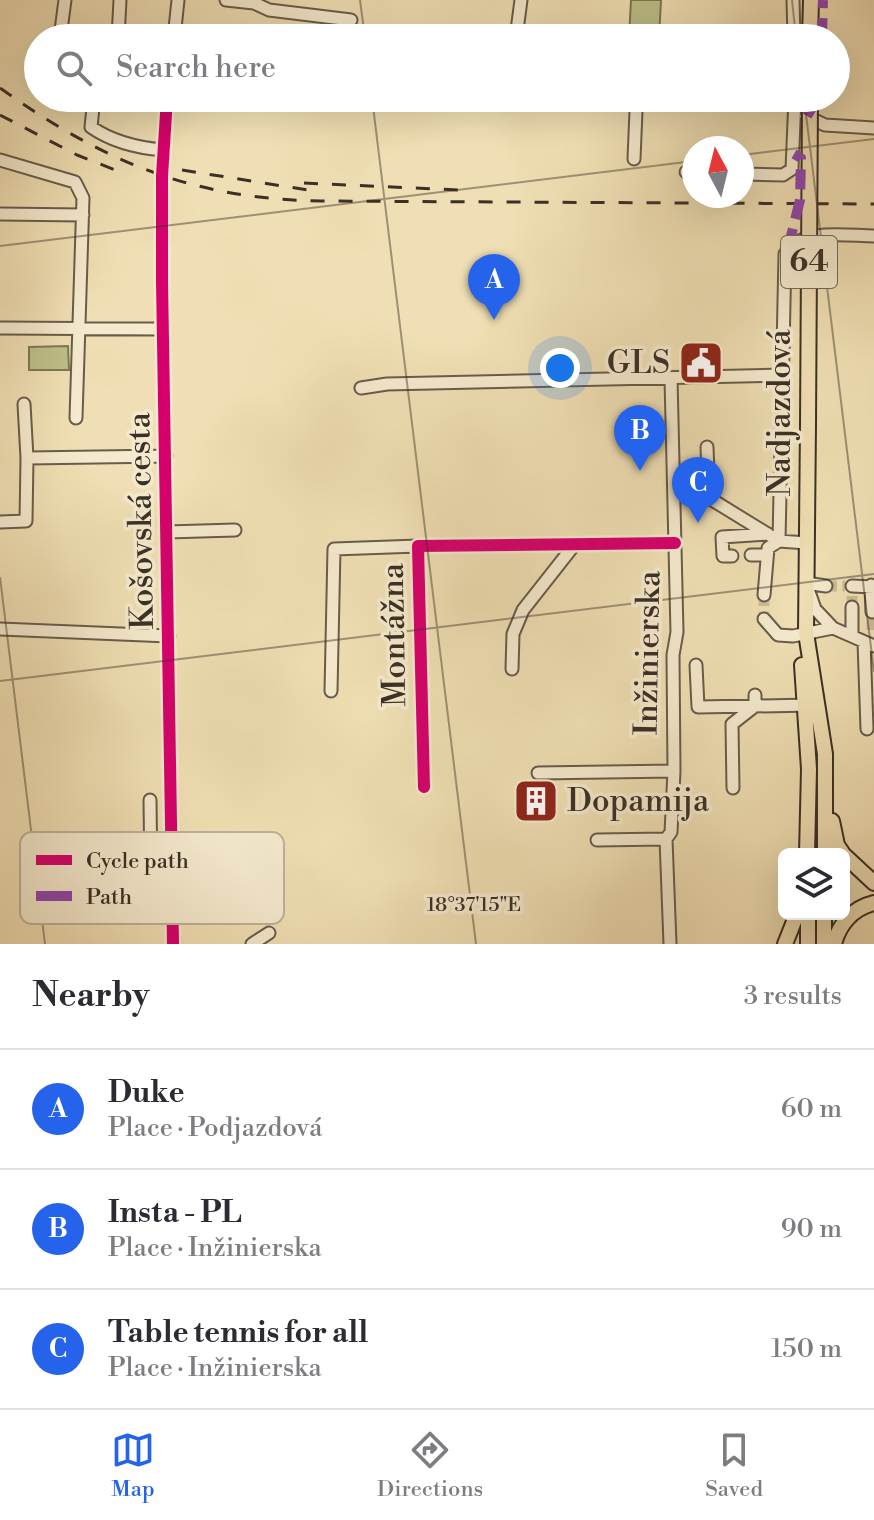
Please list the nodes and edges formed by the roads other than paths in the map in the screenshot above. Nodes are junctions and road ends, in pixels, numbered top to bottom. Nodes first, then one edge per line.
1 (65, 0) edge
2 (120, 0) edge
3 (178, 0) edge
4 (226, 0) edge
5 (306, 0) edge
6 (521, 0) edge
7 (793, 0) edge
8 (811, 0) edge
9 (305, 14) junction
10 (351, 20) dead end
11 (62, 24) edge
12 (119, 24) edge
13 (175, 24) edge
14 (518, 24) edge
15 (794, 24) edge
16 (810, 24) edge
17 (93, 112) edge
18 (166, 112) edge
19 (636, 112) edge
20 (795, 112) edge
21 (806, 112) edge
22 (810, 112) edge
23 (874, 128) edge
24 (163, 150) junction
25 (634, 159) dead end
26 (0, 160) edge
27 (754, 174) edge
28 (0, 214) edge
29 (83, 215) junction
30 (874, 236) edge
31 (0, 328) edge
32 (78, 328) junction
33 (163, 329) junction
34 (782, 375) junction
35 (671, 378) junction
36 (361, 388) dead end
37 (24, 404) dead end
38 (76, 418) dead end
39 (707, 447) dead end
40 (166, 456) junction
41 (27, 458) junction
42 (0, 522) edge
43 (235, 530) dead end
44 (167, 532) junction
45 (774, 538) junction
46 (675, 543) junction
47 (807, 543) junction
48 (575, 544) junction
49 (418, 546) junction
50 (751, 555) dead end
51 (767, 555) junction
52 (728, 556) dead end
53 (806, 583) junction
54 (826, 586) tunnel mouth
55 (873, 586) edge
56 (849, 588) tunnel mouth
57 (764, 595) tunnel mouth
58 (852, 607) tunnel mouth
59 (872, 612) dead end
60 (764, 619) dead end
61 (833, 628) junction
62 (0, 629) edge
63 (872, 630) dead end
64 (806, 633) junction
65 (169, 636) junction
66 (852, 636) junction
67 (870, 644) edge
68 (696, 665) dead end
69 (512, 669) dead end
70 (331, 691) dead end
71 (755, 701) junction
72 (811, 706) junction
73 (867, 729) dead end
74 (674, 771) junction
75 (538, 773) dead end
76 (826, 783) junction
77 (424, 787) dead end
78 (733, 788) dead end
79 (150, 800) dead end
80 (150, 832) edge
81 (172, 832) edge
82 (668, 836) junction
83 (597, 840) dead end
84 (807, 848) edge
85 (825, 848) edge
86 (841, 848) edge
87 (850, 860) edge
88 (874, 883) edge
89 (874, 903) edge
90 (795, 920) edge
91 (808, 920) edge
92 (824, 920) edge
93 (269, 933) dead end
94 (252, 944) edge
95 (670, 944) edge
96 (785, 944) edge
97 (808, 944) edge
98 (824, 944) edge
99 (834, 944) edge

1 - 11 street
2 - 12 street
3 - 13 street
4 - 9 street
5 - 9 street
6 - 14 street
7 - 15 street
8 - 16 main road
9 - 10 street
17 - 24 street
18 - 24 street, Košovská cesta
19 - 25 street
20 - 27 street
21 - 23 street
22 - 47 main road, Nadjazdová / 64, bridge
24 - 33 street, Košovská cesta
26 - 29 street
28 - 29 street
29 - 32 street
30 - 34 street
31 - 32 street
32 - 33 street
32 - 38 street
33 - 40 street, Košovská cesta
34 - 35 street
34 - 45 street
35 - 36 street
35 - 46 street, Inžinierska
37 - 41 street
39 - 45 street
40 - 41 street
40 - 44 street, Košovská cesta
41 - 42 street
43 - 44 street
44 - 65 street, Košovská cesta
45 - 47 street
45 - 51 street
45 - 52 street
46 - 48 street, Montážna
46 - 74 street, Inžinierska
47 - 53 main road, Nadjazdová / 64
48 - 49 street, Montážna
48 - 69 street
49 - 70 street
49 - 77 street, Montážna
50 - 51 street
51 - 57 street
53 - 54 street
53 - 61 street
53 - 64 main road, Nadjazdová / 64
55 - 56 street
55 - 59 street
58 - 66 street
60 - 64 street
61 - 64 street
61 - 66 street
62 - 65 street
63 - 67 street
64 - 72 main road, Nadjazdová / 64
65 - 81 street, Košovská cesta
66 - 67 street
67 - 73 street
68 - 71 street
71 - 72 street
71 - 78 street
72 - 76 main road, Nadjazdová / 64
72 - 84 main road, Nadjazdová / 64
74 - 75 street
74 - 82 street, Inžinierska
76 - 85 main road, Nadjazdová / 64
76 - 86 main road
79 - 80 street
82 - 83 street
82 - 95 street, Inžinierska
87 - 88 main road
89 - 99 main road
90 - 96 main road
91 - 97 main road
92 - 98 main road
93 - 94 street

